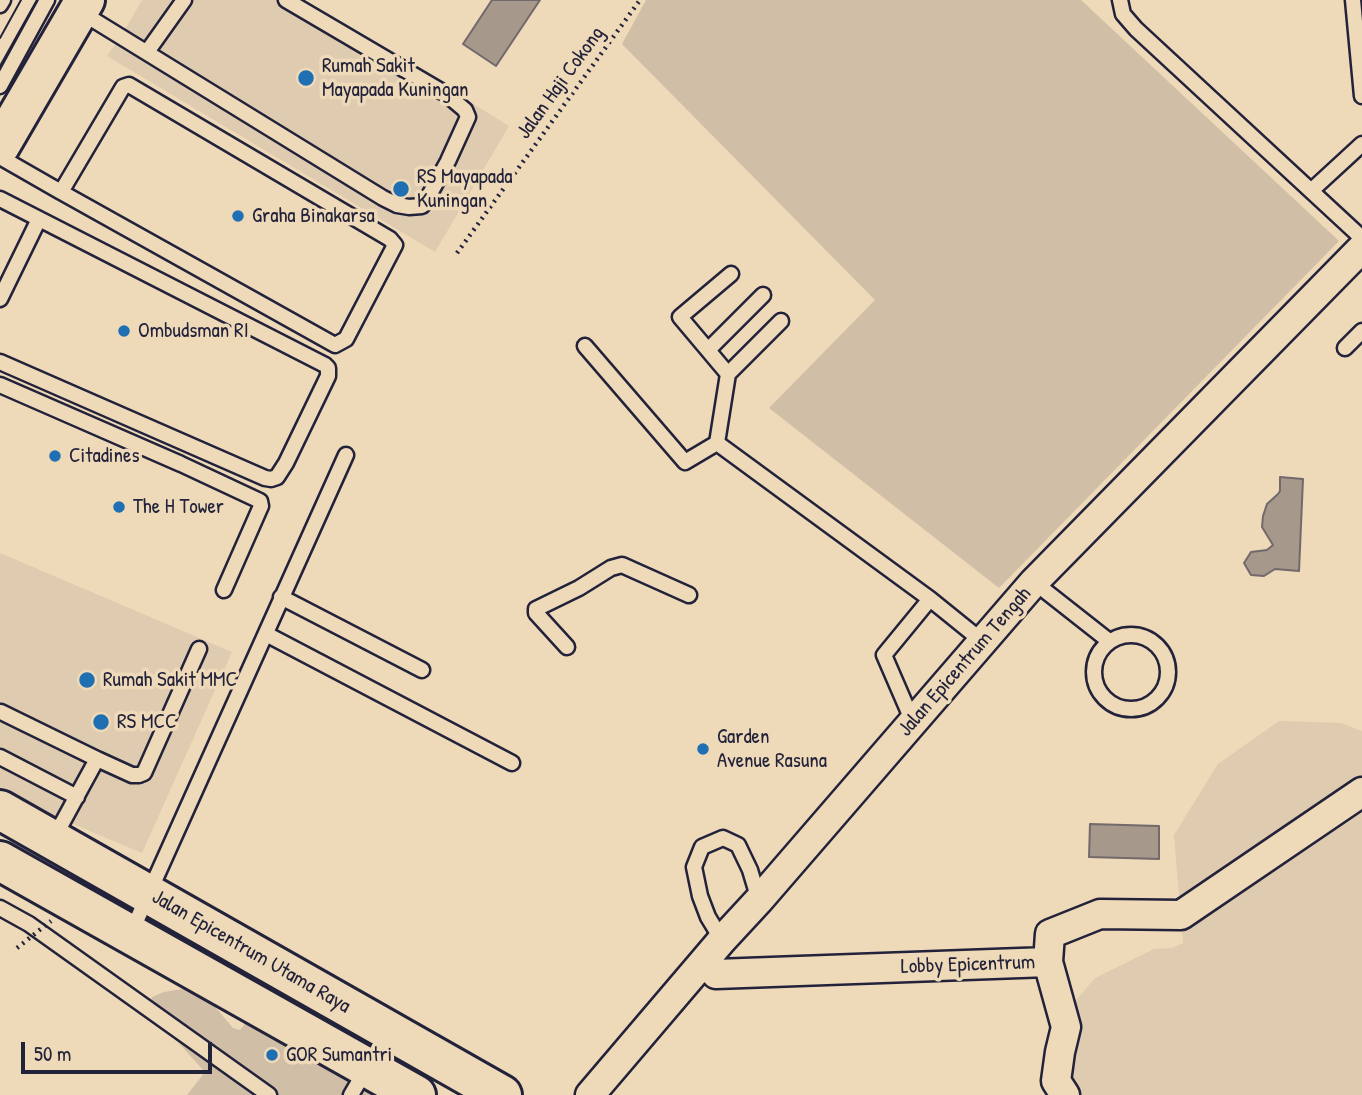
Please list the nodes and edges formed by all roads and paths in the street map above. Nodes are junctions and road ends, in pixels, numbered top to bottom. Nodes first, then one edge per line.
1 (3, 0) edge
2 (184, 0) edge
3 (286, 0) edge
4 (640, 0) edge
5 (1120, 0) edge
6 (1353, 0) edge
7 (70, 4) edge
8 (0, 5) edge
9 (147, 52) junction
10 (0, 86) edge
11 (1362, 96) edge
12 (1362, 144) edge
13 (0, 146) edge
14 (0, 157) edge
15 (1311, 190) junction
16 (61, 192) junction
17 (0, 198) edge
18 (39, 219) junction
19 (1362, 238) edge
20 (1362, 248) edge
21 (457, 253) dead end
22 (731, 274) dead end
23 (764, 295) dead end
24 (0, 299) edge
25 (780, 321) dead end
26 (1362, 331) edge
27 (585, 346) dead end
28 (1345, 348) dead end
29 (708, 350) junction
30 (0, 362) edge
31 (728, 374) junction
32 (0, 385) edge
33 (717, 443) junction
34 (346, 455) dead end
35 (1034, 582) junction
36 (223, 590) dead end
37 (689, 595) dead end
38 (281, 597) junction
39 (930, 599) junction
40 (265, 634) junction
41 (982, 641) junction
42 (1109, 641) junction
43 (567, 647) dead end
44 (199, 649) dead end
45 (422, 670) dead end
46 (1, 712) edge
47 (913, 722) junction
48 (0, 757) edge
49 (97, 759) junction
50 (512, 763) dead end
51 (1362, 792) edge
52 (77, 797) junction
53 (0, 810) edge
54 (53, 840) junction
55 (0, 861) edge
56 (149, 893) junction
57 (759, 900) junction
58 (0, 908) edge
59 (51, 921) dead end
60 (130, 934) junction
61 (722, 940) junction
62 (17, 948) dead end
63 (1048, 962) junction
64 (716, 974) dead end
65 (389, 1031) junction
66 (359, 1081) edge
67 (479, 1086) edge
68 (270, 1095) edge
69 (416, 1095) edge
70 (590, 1095) edge
71 (1065, 1095) edge

1 - 8 lane
2 - 9 lane
3 - 9 lane
4 - 21 path, Jalan Haji Cokong
5 - 15 lane
6 - 11 lane
7 - 9 lane
7 - 10 lane
7 - 13 main road
12 - 15 lane
14 - 16 lane
15 - 19 lane
16 - 16 lane
17 - 18 lane
18 - 24 lane
18 - 30 lane
20 - 35 street, Jalan Epicentrum Tengah
22 - 29 lane
23 - 29 lane
25 - 31 lane
26 - 28 lane
27 - 33 lane
29 - 31 lane
31 - 33 lane
32 - 36 lane
33 - 39 lane
34 - 38 lane
35 - 41 street, Jalan Epicentrum Tengah
35 - 42 lane
37 - 43 lane
38 - 40 lane
38 - 45 lane
39 - 41 lane
39 - 47 lane
40 - 50 lane
40 - 56 lane
41 - 47 street, Jalan Epicentrum Tengah
42 - 42 lane
44 - 49 lane
46 - 49 lane
47 - 57 street, Jalan Epicentrum Tengah
48 - 52 lane
49 - 52 lane
51 - 63 street, Lobby Epicentrum
52 - 54 lane
53 - 54 main road, Jalan Epicentrum Utama Raya
54 - 56 main road, Jalan Epicentrum Utama Raya
55 - 60 main road, Jalan Epicentrum Utama Raya
56 - 60 lane
56 - 65 main road, Jalan Epicentrum Utama Raya
57 - 61 street, Jalan Epicentrum Tengah
57 - 61 lane
58 - 68 lane
59 - 62 path, bridge
60 - 66 main road, Jalan Epicentrum Utama Raya
61 - 70 street, Jalan Epicentrum Tengah
63 - 64 street, Lobby Epicentrum
63 - 71 street
65 - 66 lane
65 - 67 main road, Jalan Epicentrum Utama Raya
66 - 69 main road, Jalan Epicentrum Utama Raya

